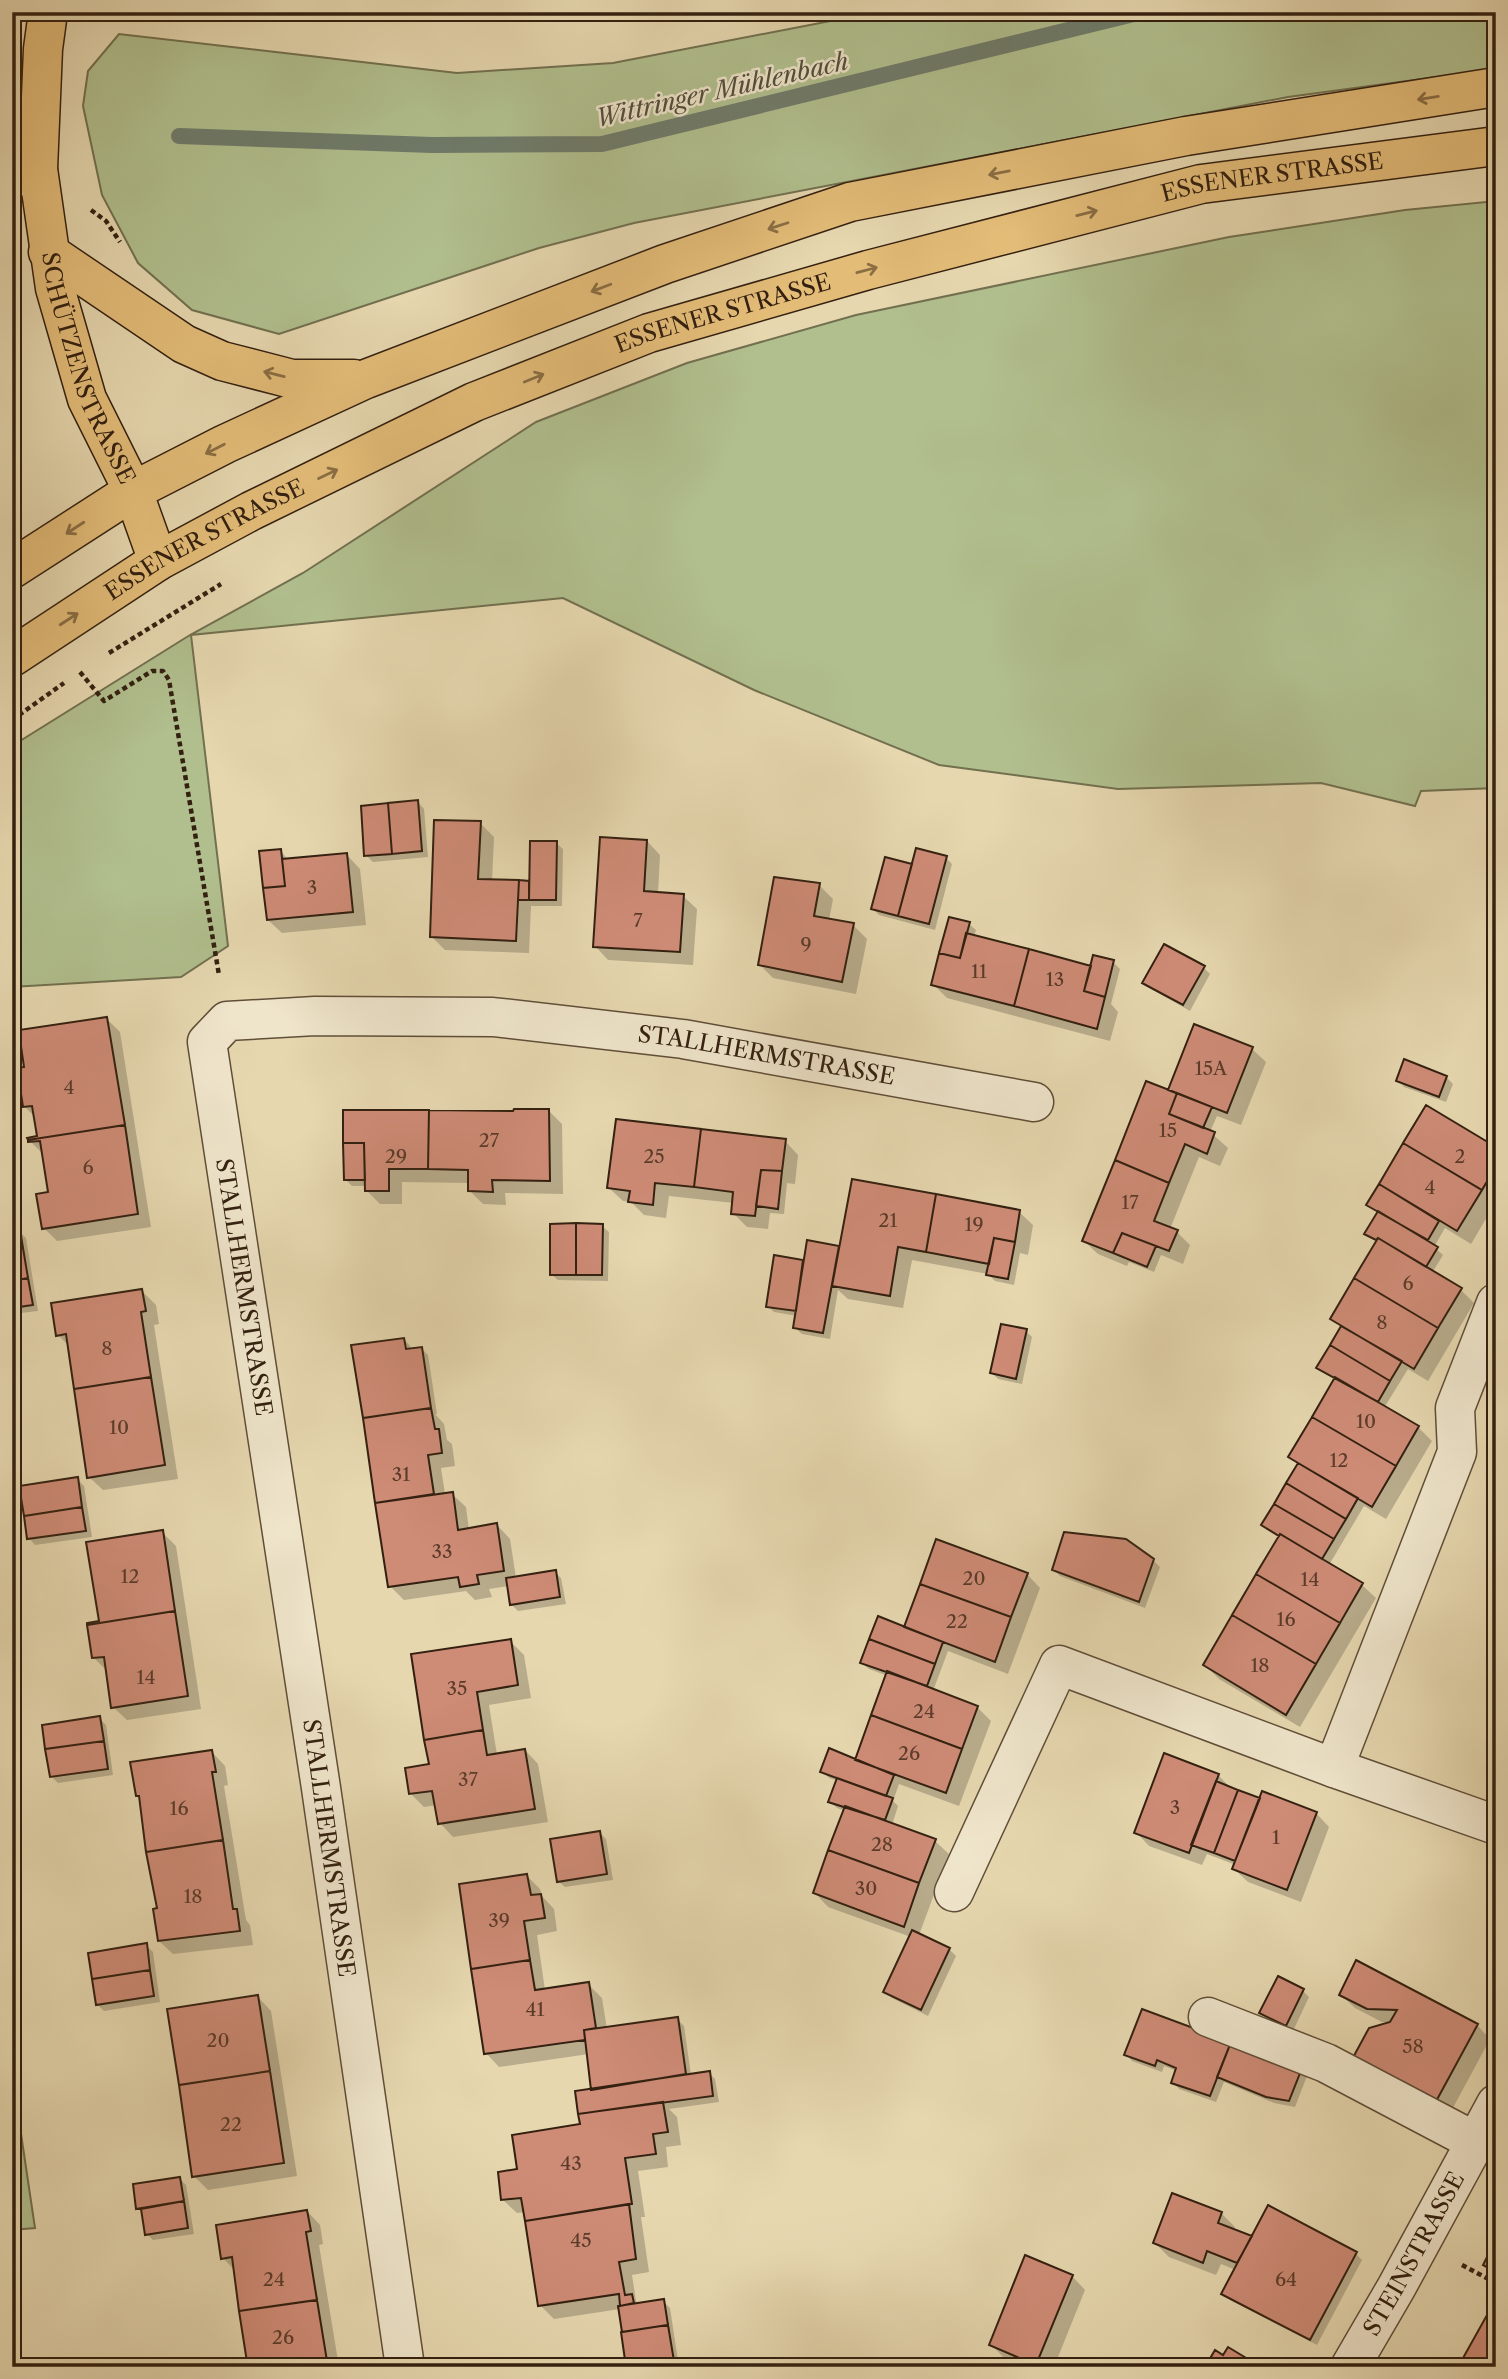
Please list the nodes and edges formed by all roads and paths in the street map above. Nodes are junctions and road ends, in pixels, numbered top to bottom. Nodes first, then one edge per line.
1 (48, 12) edge
2 (1496, 87) edge
3 (1496, 146) edge
4 (25, 174) edge
5 (48, 252) junction
6 (366, 379) junction
7 (133, 491) junction
8 (158, 561) junction
9 (12, 569) edge
10 (12, 657) edge
11 (80, 672) dead end
12 (227, 1021) junction
13 (1034, 1102) dead end
14 (1496, 1303) edge
15 (1334, 1768) junction
16 (1496, 1825) edge
17 (954, 1892) dead end
18 (1208, 2017) dead end
19 (1496, 2104) edge
20 (1476, 2142) junction
21 (405, 2367) edge
22 (1350, 2367) edge

1 - 4 main road, SCHÜTZENSTRASSE
2 -> 6 main road
8 -> 3 main road, ESSENER STRASSE
4 - 5 main road, SCHÜTZENSTRASSE
6 -> 5 main road
5 - 7 main road, SCHÜTZENSTRASSE
6 -> 7 main road
7 - 8 main road, SCHÜTZENSTRASSE
7 -> 9 main road
10 -> 8 main road, ESSENER STRASSE
11 - 12 path
12 - 13 street, STALLHERMSTRASSE
12 - 21 street, STALLHERMSTRASSE
14 - 15 street
15 - 16 street
15 - 17 street
18 - 20 street
19 - 20 street, STEINSTRASSE
20 - 22 street, STEINSTRASSE

